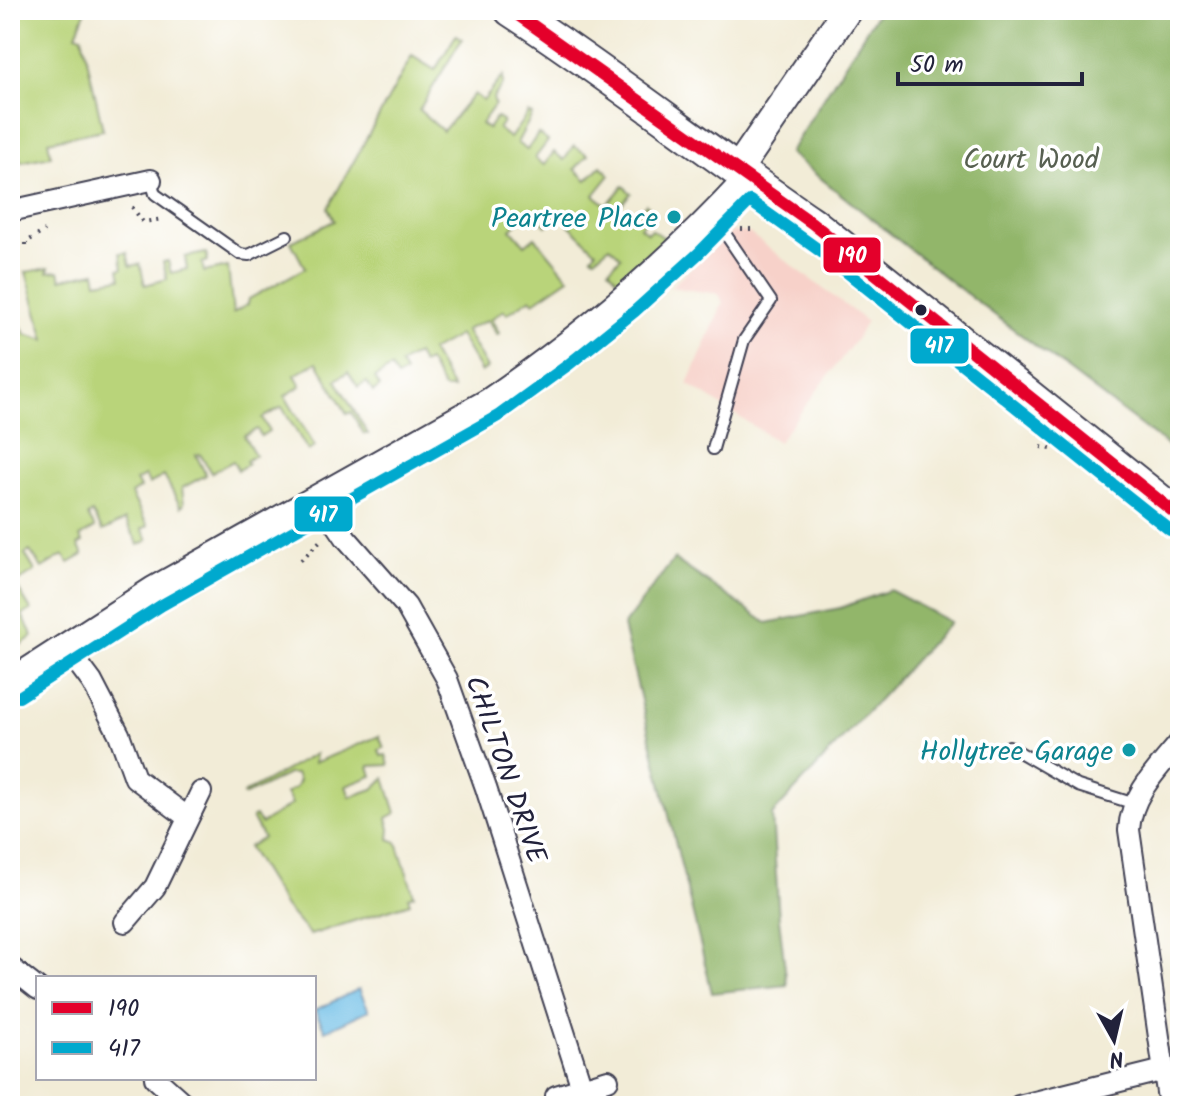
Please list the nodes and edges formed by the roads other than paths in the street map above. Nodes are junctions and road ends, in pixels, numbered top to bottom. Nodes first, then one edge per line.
1 (511, 10) edge
2 (847, 10) edge
3 (742, 176) junction
4 (151, 180) joint
5 (10, 211) edge
6 (718, 227) junction
7 (287, 236) dead end
8 (713, 449) dead end
9 (320, 500) junction
10 (1180, 517) edge
11 (66, 647) junction
12 (10, 684) edge
13 (1180, 742) edge
14 (1009, 746) dead end
15 (201, 792) dead end
16 (1135, 804) junction
17 (187, 817) junction
18 (125, 922) dead end
19 (10, 967) edge
20 (36, 987) edge
21 (1164, 1070) junction
22 (157, 1080) edge
23 (608, 1080) dead end
24 (582, 1088) junction
25 (556, 1096) dead end
26 (184, 1105) edge
27 (1019, 1106) edge
28 (1169, 1106) edge

1 - 3 main road
2 - 3 street
3 - 6 street
3 - 10 main road
4 - 5 street
4 - 7 lane
6 - 8 lane
6 - 9 street
9 - 11 street
9 - 24 street, CHILTON DRIVE
11 - 12 street
11 - 17 street
13 - 16 street
14 - 16 lane
15 - 17 street
16 - 21 street
17 - 18 street
19 - 20 street
21 - 27 street
21 - 28 street
22 - 26 street
23 - 24 street
24 - 25 street

